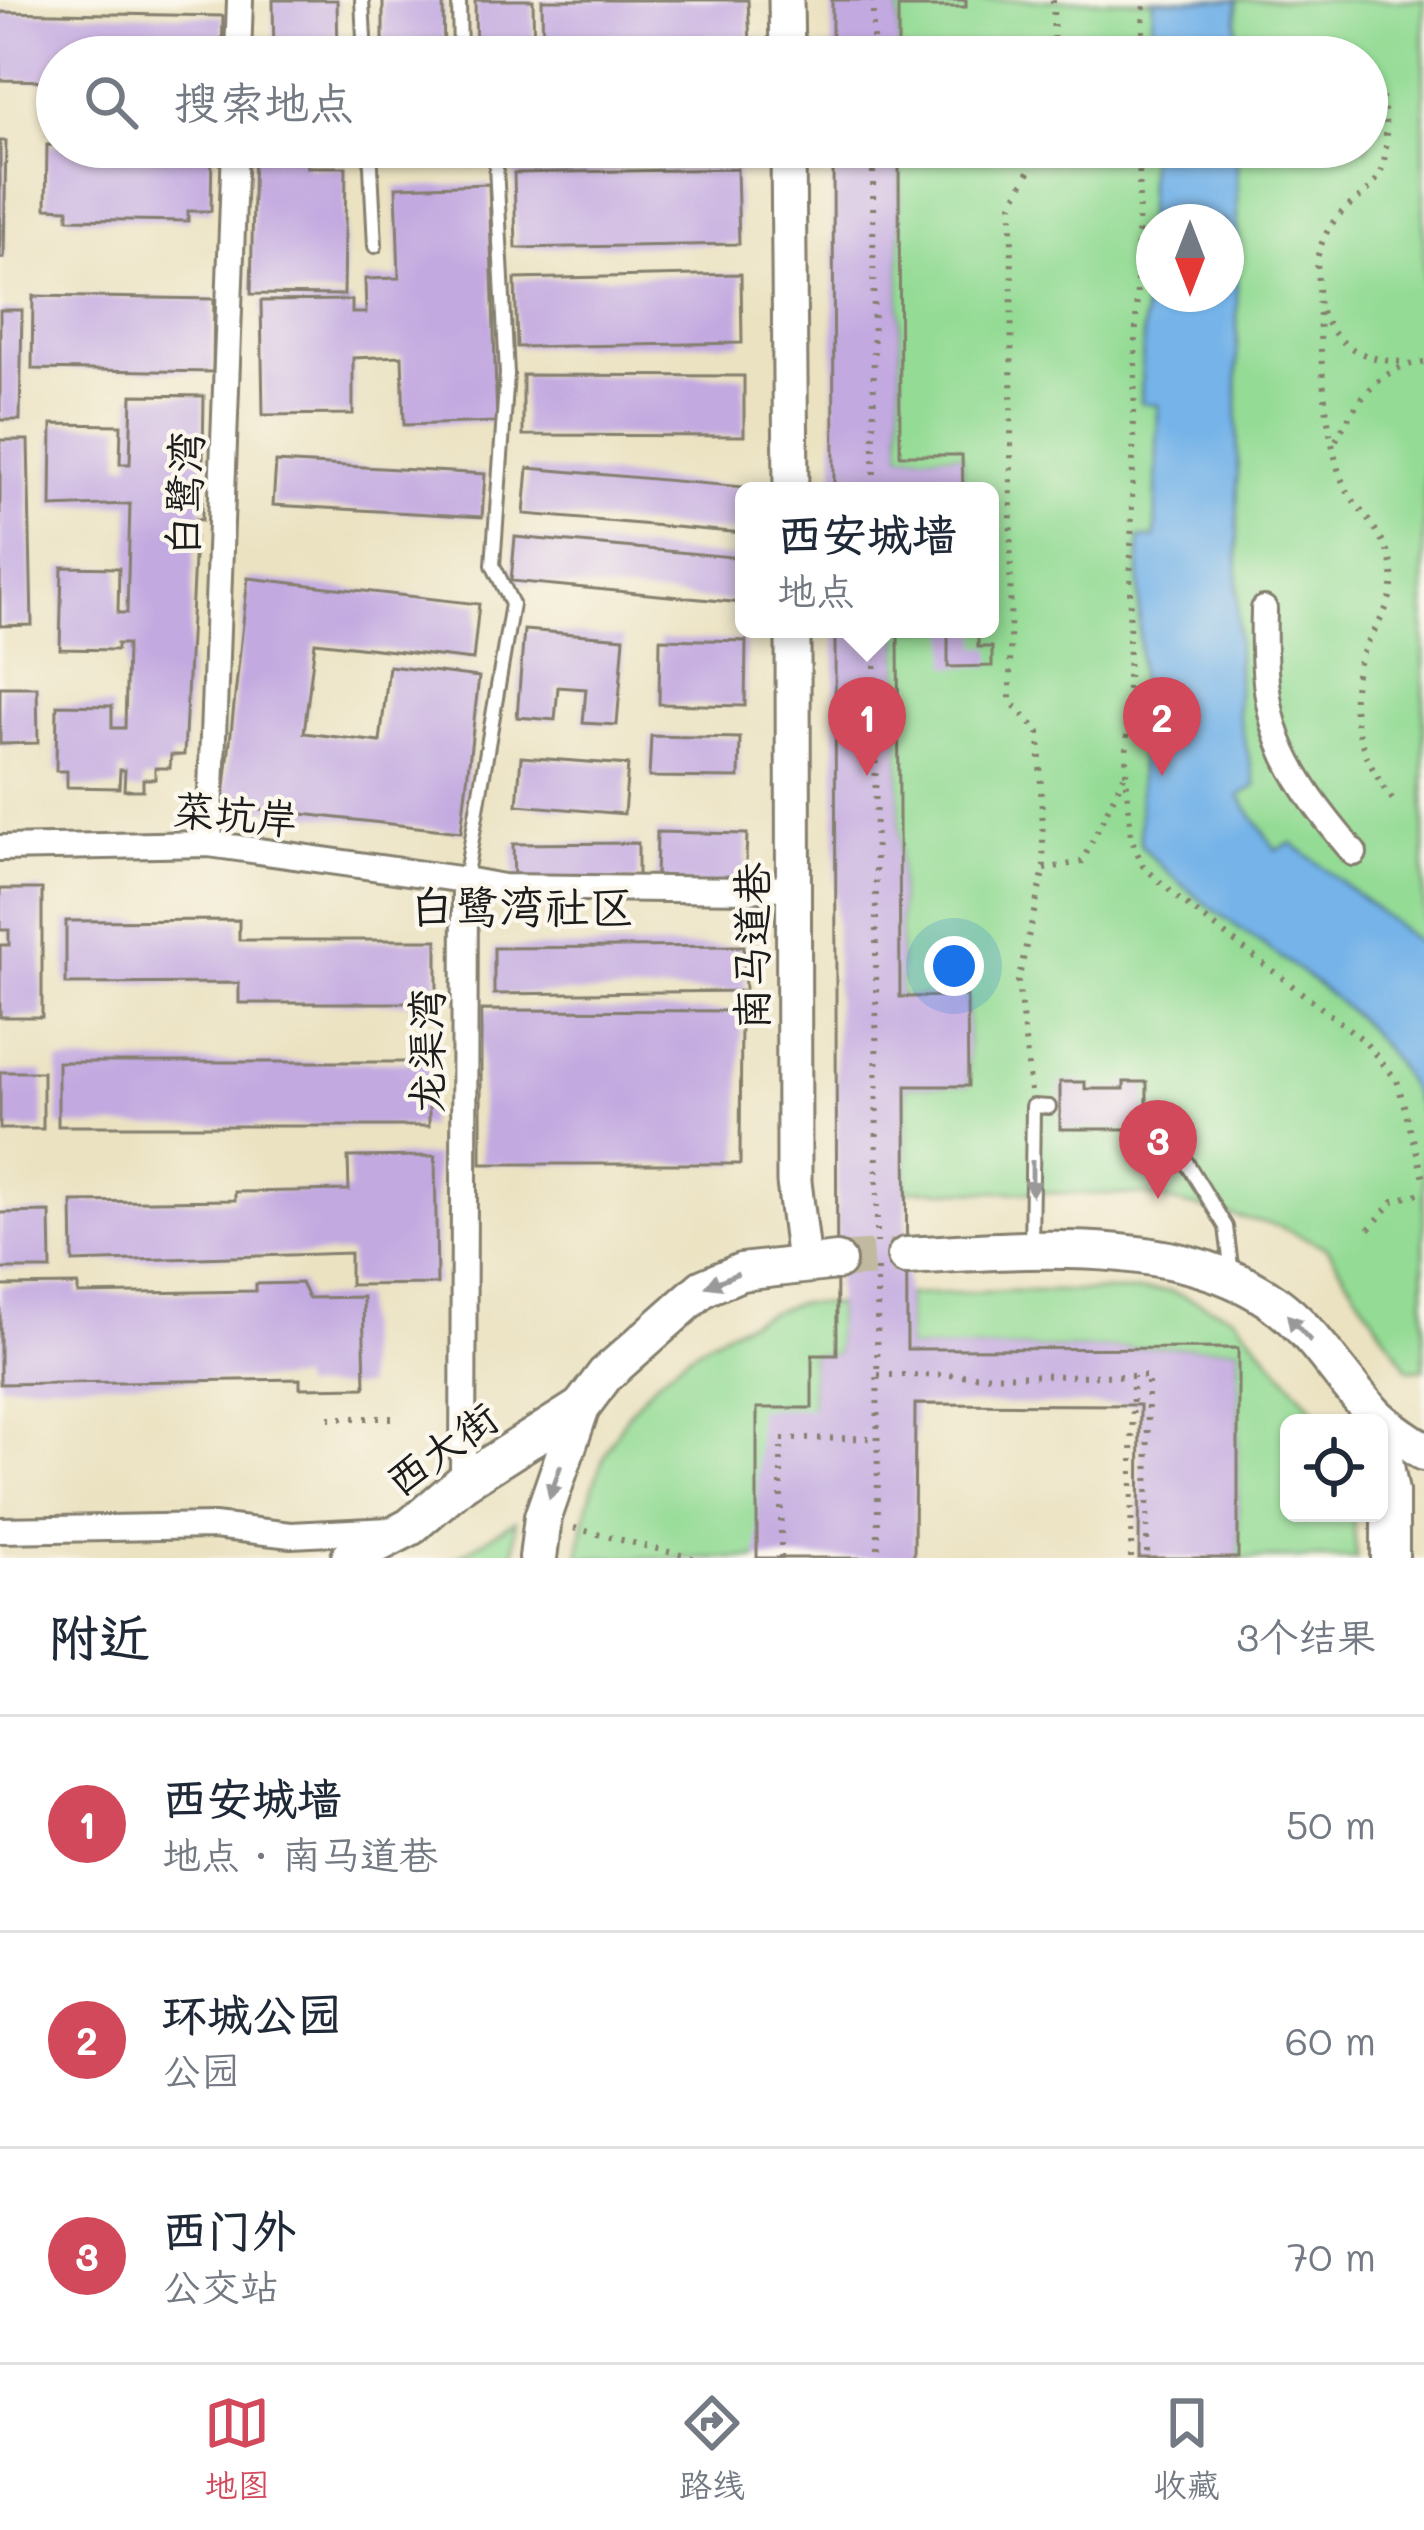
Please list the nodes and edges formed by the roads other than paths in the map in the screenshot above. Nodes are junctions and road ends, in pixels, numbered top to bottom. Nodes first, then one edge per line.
1 (240, 0) edge
2 (362, 0) edge
3 (459, 0) edge
4 (786, 0) edge
5 (239, 36) edge
6 (364, 36) edge
7 (460, 36) edge
8 (787, 36) edge
9 (234, 168) edge
10 (371, 168) edge
11 (497, 168) edge
12 (788, 168) edge
13 (375, 246) dead end
14 (791, 482) edge
15 (1264, 609) dead end
16 (793, 638) edge
17 (209, 844) junction
18 (0, 848) edge
19 (1354, 853) dead end
20 (464, 880) junction
21 (796, 886) junction
22 (1049, 1107) dead end
23 (1155, 1111) dead end
24 (1031, 1250) junction
25 (906, 1256) tunnel mouth
26 (820, 1262) joint
27 (1232, 1275) junction
28 (581, 1407) junction
29 (1369, 1414) edge
30 (1388, 1431) edge
31 (1424, 1452) edge
32 (463, 1482) junction
33 (1388, 1482) edge
34 (410, 1527) junction
35 (0, 1530) edge
36 (350, 1558) edge
37 (538, 1558) edge
38 (1390, 1558) edge

1 - 5 street
2 - 6 lane
3 - 7 lane
4 - 8 street
9 - 17 street, 白鹭湾
10 - 13 lane
11 - 20 lane
12 - 14 street
15 - 19 street
16 - 21 street, 南马道巷
17 - 18 street, 菜坑岸
17 - 20 street, 菜坑岸
20 - 21 street
20 - 32 street, 龙渠湾
21 - 26 street, 南马道巷
22 -> 24 lane
23 - 27 lane
24 - 25 main road
24 - 27 main road
26 -> 28 main road
29 -> 27 main road
28 - 32 main road, 西大街
28 -> 37 main road
30 - 31 main road
32 - 34 main road, 西大街
33 - 38 main road
34 - 35 street
34 - 36 main road, 西大街

